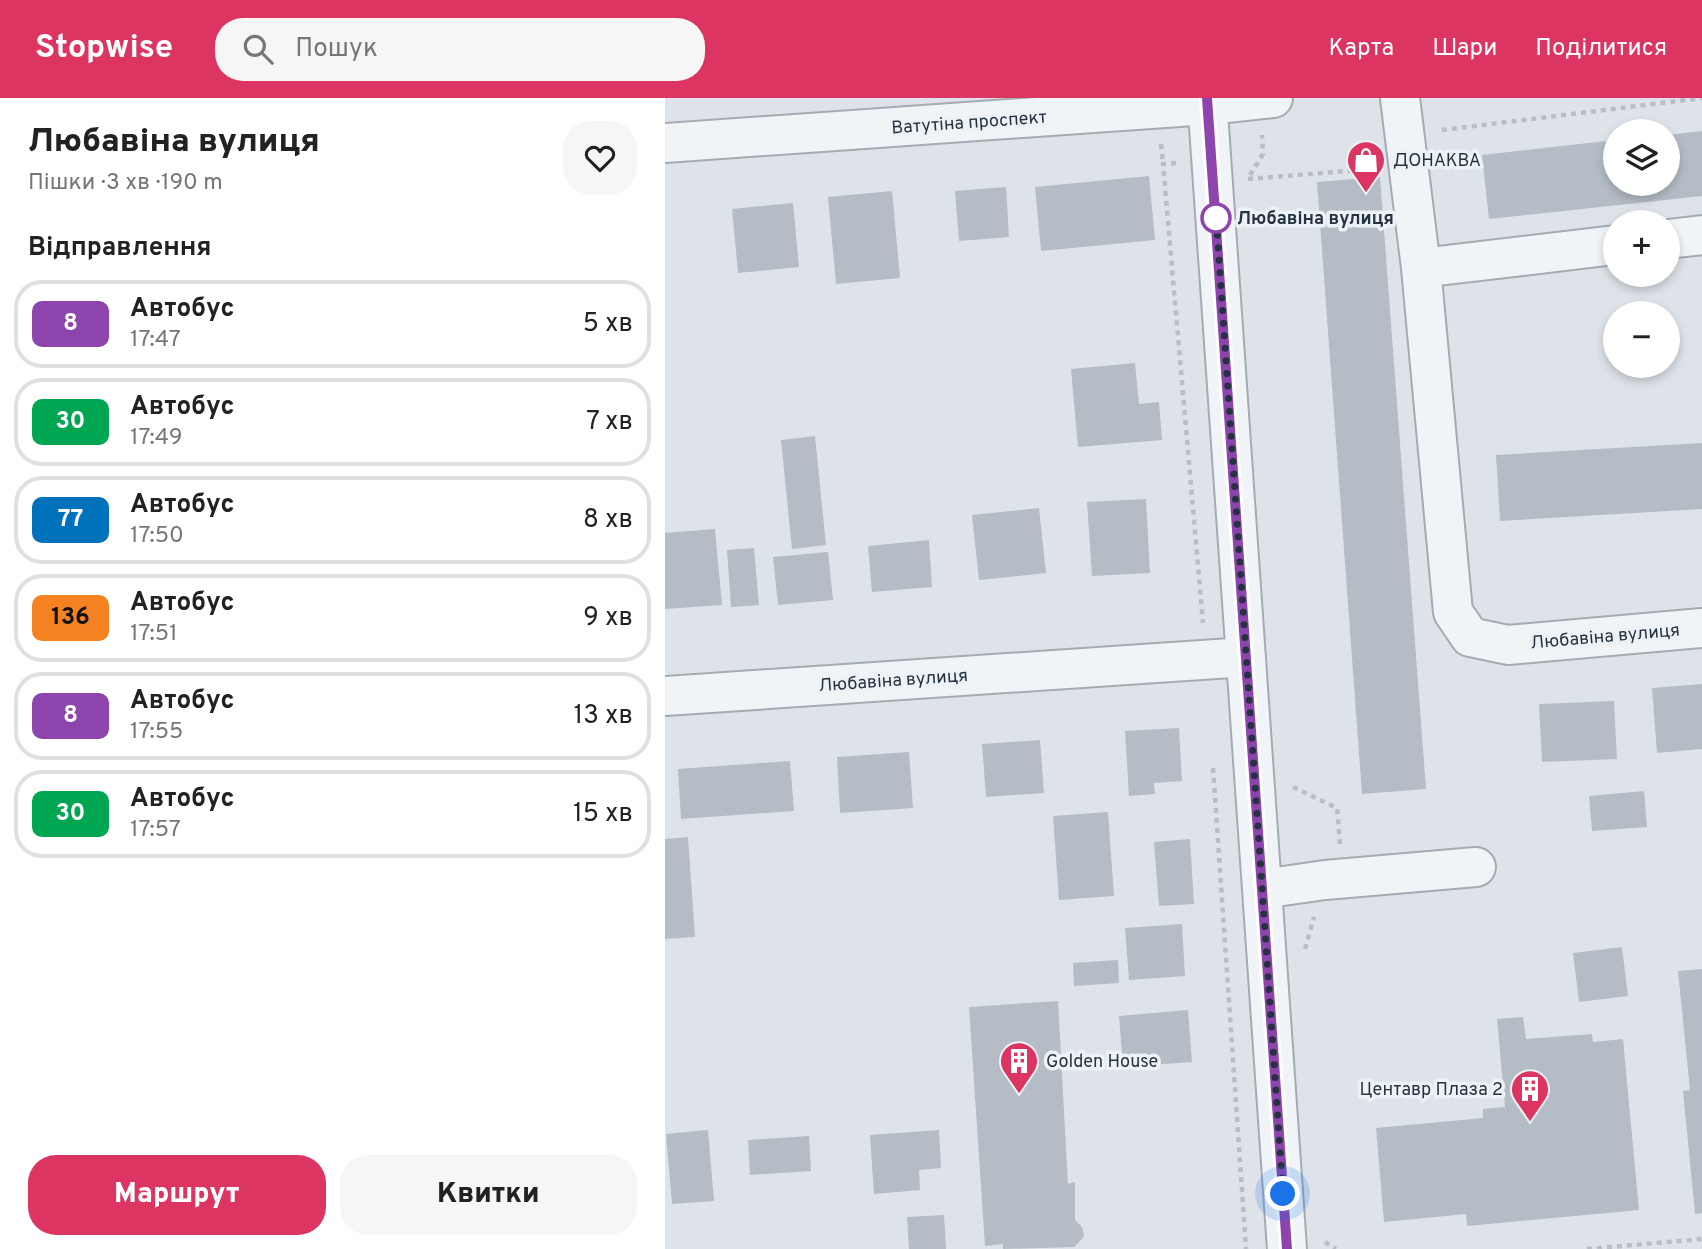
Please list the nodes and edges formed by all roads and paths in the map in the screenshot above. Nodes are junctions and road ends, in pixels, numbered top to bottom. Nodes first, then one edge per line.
1 (1273, 98) edge
2 (1702, 98) edge
3 (1208, 102) edge
4 (1402, 116) edge
5 (665, 143) edge
6 (1263, 154) dead end
7 (1702, 235) edge
8 (1680, 238) edge
9 (1603, 246) edge
10 (1421, 268) junction
11 (1702, 628) edge
12 (1246, 657) junction
13 (665, 696) edge
14 (1292, 775) dead end
15 (1476, 867) dead end
16 (1325, 880) junction
17 (1262, 889) junction
18 (1303, 956) dead end
19 (1702, 1239) edge
20 (1305, 1245) edge
21 (1336, 1249) edge
22 (1587, 1249) edge

1 - 3 street, Ватутіна проспект
2 - 4 path
3 - 5 street, Ватутіна проспект
3 - 12 street
4 - 6 path
4 - 10 street, Любавіна вулиця
7 - 8 street
9 - 10 street
10 - 11 street, Любавіна вулиця
12 - 13 street, Любавіна вулиця
12 - 17 street
14 - 16 path
15 - 16 street
16 - 17 street
16 - 18 path
17 - 20 street
19 - 22 path
20 - 21 path

